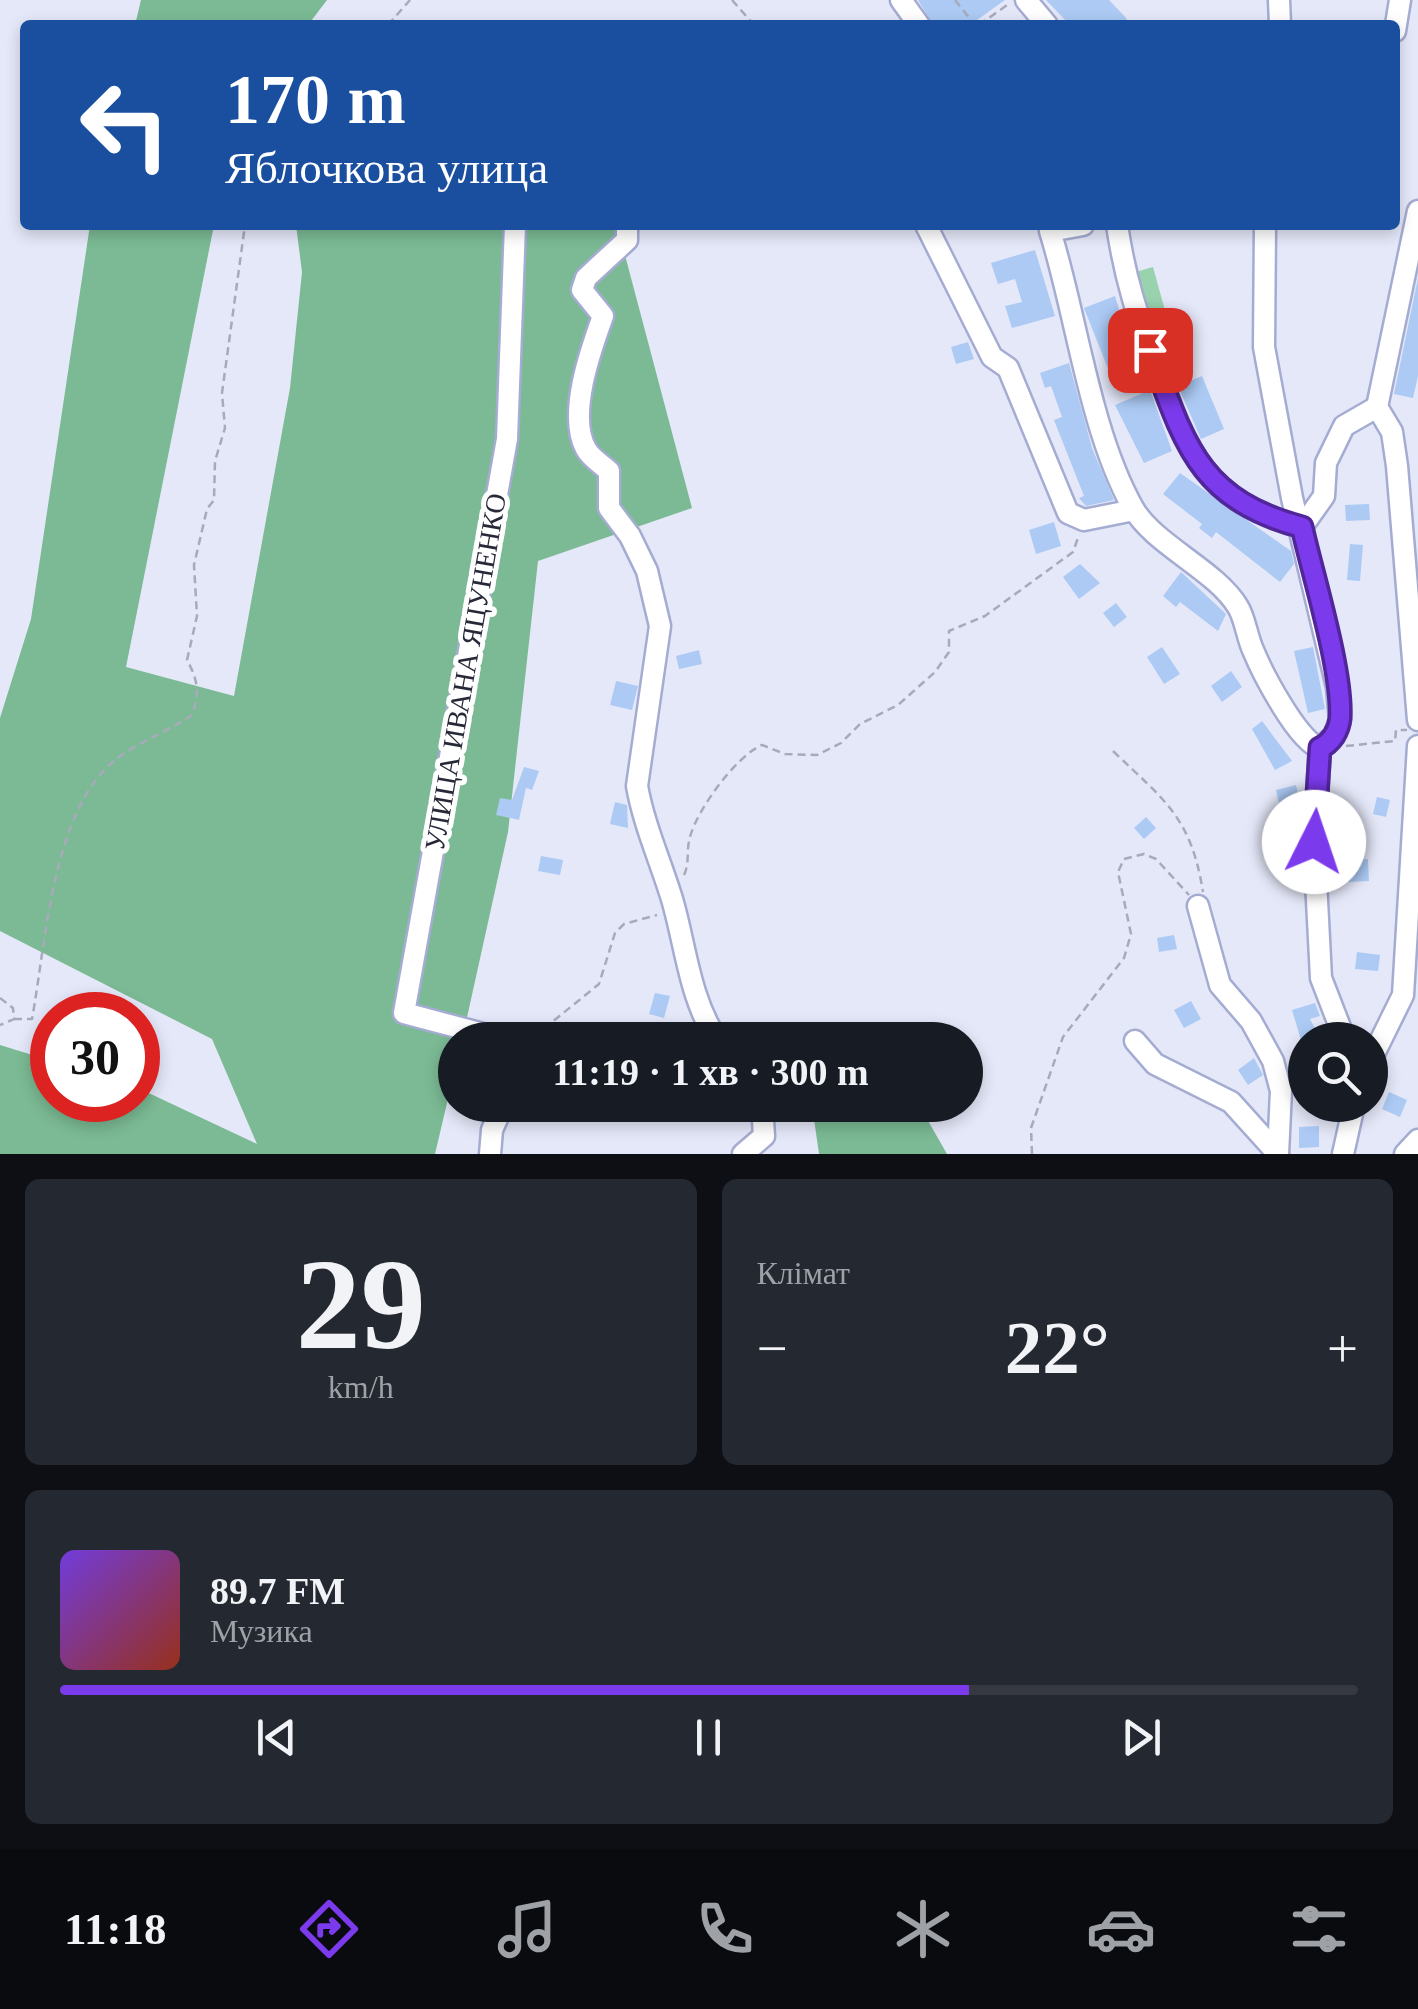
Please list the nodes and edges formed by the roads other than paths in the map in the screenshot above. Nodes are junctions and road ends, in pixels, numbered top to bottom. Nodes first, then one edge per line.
1 (1017, 3) edge
2 (1039, 20) edge
3 (1418, 211) edge
4 (515, 230) edge
5 (627, 230) edge
6 (928, 230) edge
7 (1049, 230) edge
8 (1118, 230) edge
9 (1265, 230) edge
10 (1377, 407) junction
11 (1134, 510) junction
12 (1302, 527) junction
13 (1418, 720) edge
14 (1418, 746) edge
15 (1320, 748) junction
16 (1198, 906) road end
17 (706, 1022) edge
18 (1338, 1022) edge
19 (438, 1023) edge
20 (1388, 1025) edge
21 (1135, 1041) dead end
22 (495, 1122) edge
23 (763, 1122) edge
24 (1350, 1122) edge
25 (1418, 1140) edge
26 (490, 1154) edge
27 (743, 1154) edge
28 (1343, 1154) edge
29 (1405, 1154) edge

1 - 2 street
3 - 10 street
4 - 19 street, УЛИЦА ИВАНА ЯЦУНЕНКО
5 - 17 street
6 - 11 street
7 - 11 street
8 - 12 street
9 - 12 street
10 - 12 street
10 - 13 street
11 - 15 street
12 - 15 street
14 - 20 street
15 - 18 street
16 - 21 street
22 - 26 street
23 - 27 street
24 - 28 street
25 - 29 street

